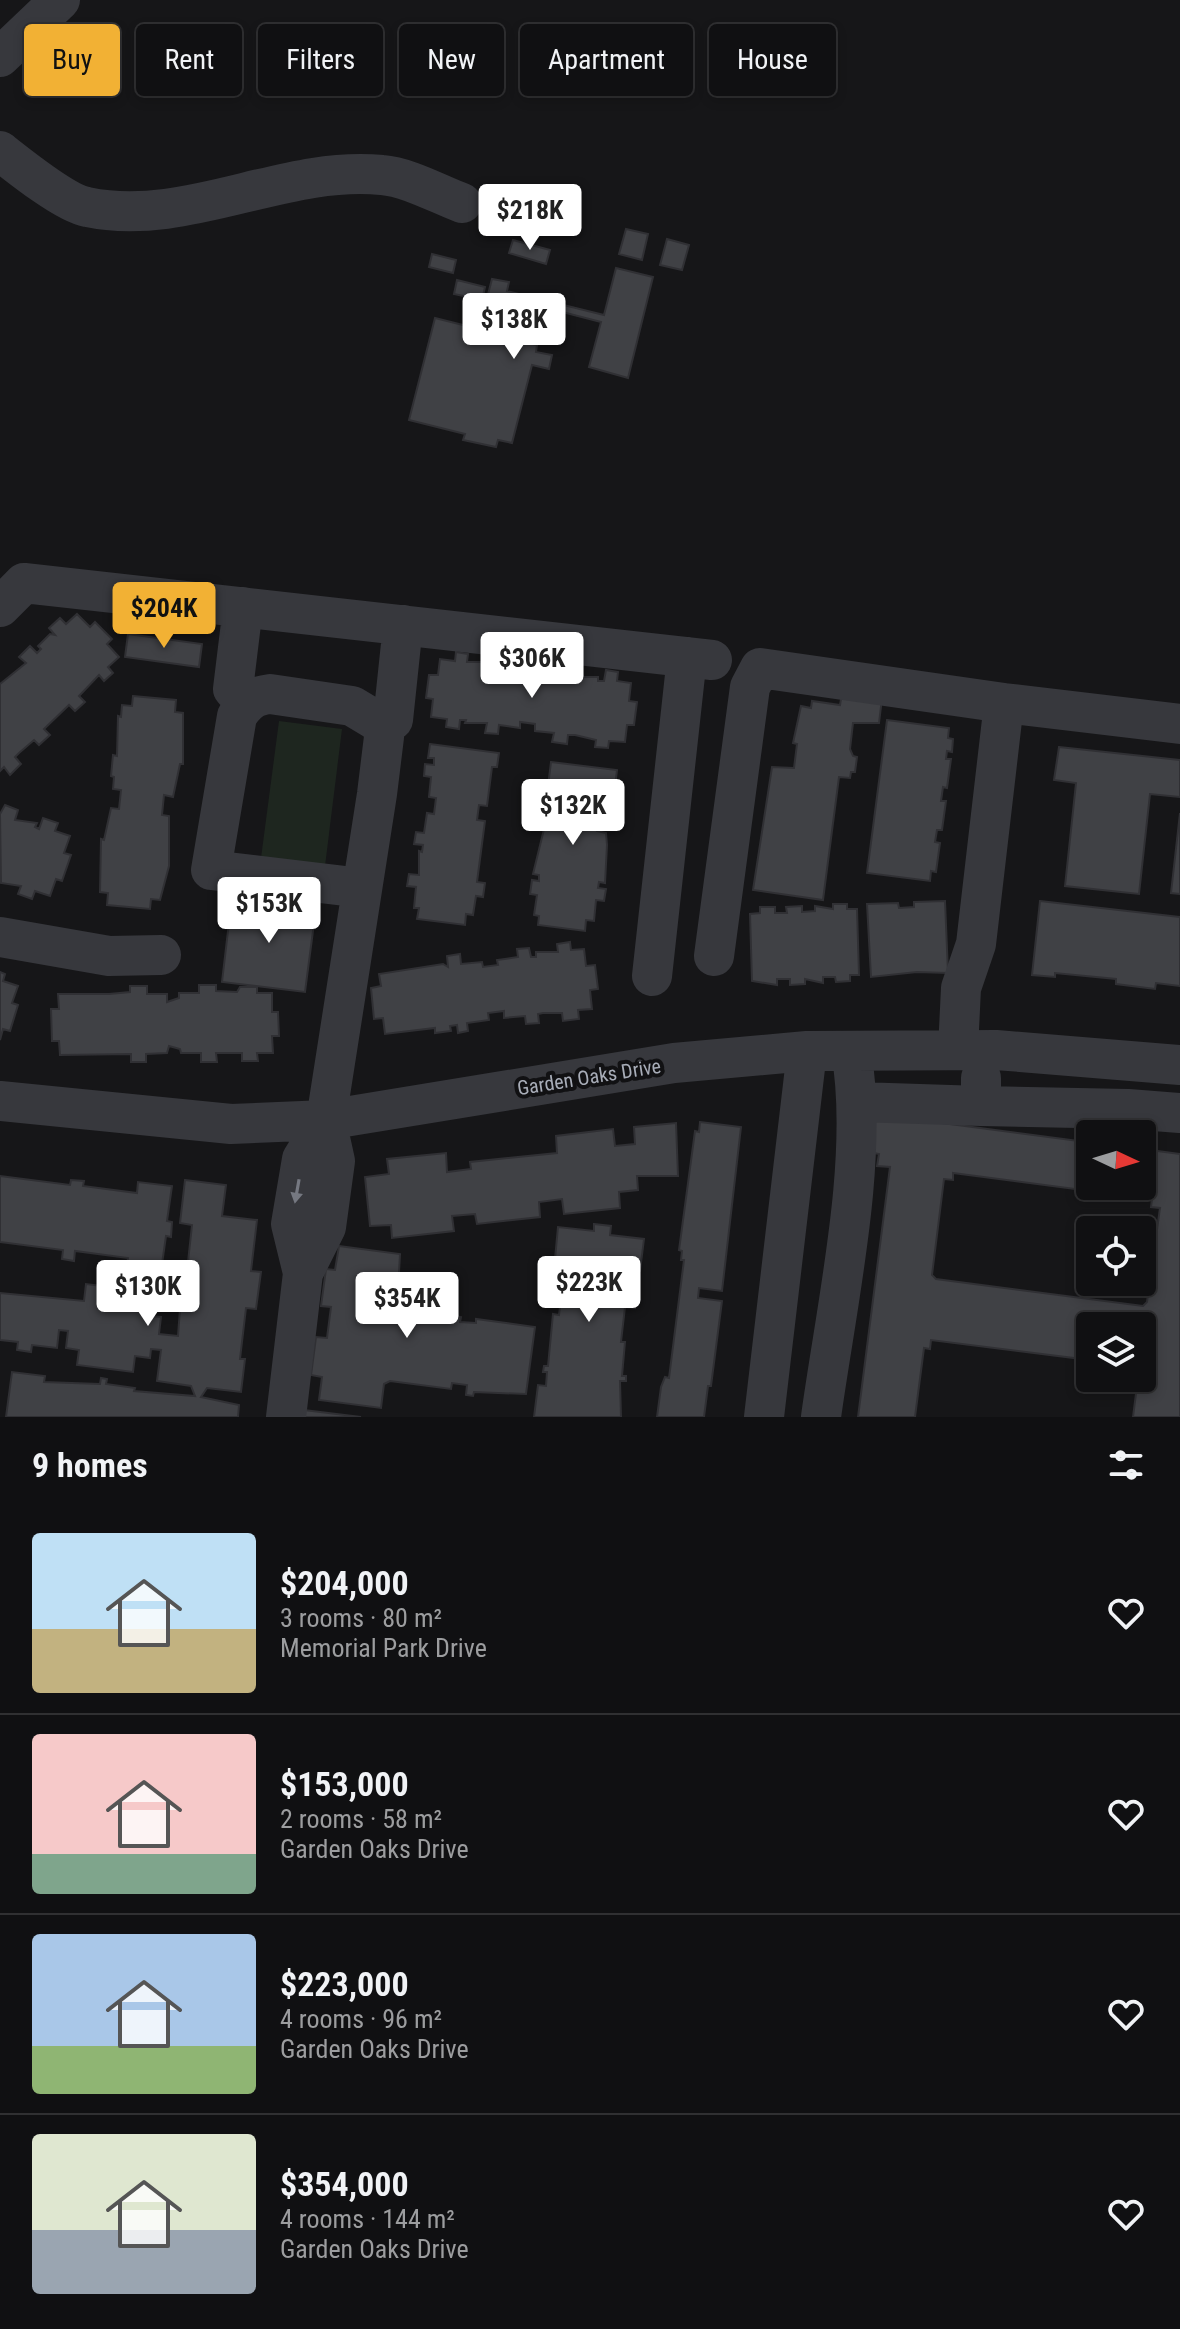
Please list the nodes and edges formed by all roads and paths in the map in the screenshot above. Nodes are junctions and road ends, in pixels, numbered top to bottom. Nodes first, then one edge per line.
1 (60, 0) edge
2 (0, 57) edge
3 (0, 151) edge
4 (462, 203) dead end
5 (12, 595) edge
6 (243, 607) junction
7 (403, 625) junction
8 (245, 703) junction
9 (1004, 703) junction
10 (382, 724) junction
11 (1180, 724) edge
12 (362, 888) junction
13 (0, 937) edge
14 (161, 955) dead end
15 (714, 956) dead end
16 (652, 976) dead end
17 (969, 1050) junction
18 (807, 1051) junction
19 (851, 1051) junction
20 (1180, 1065) edge
21 (0, 1101) edge
22 (858, 1102) junction
23 (981, 1106) junction
24 (1180, 1113) edge
25 (326, 1120) junction
26 (286, 1417) edge
27 (764, 1417) edge
28 (821, 1417) edge

1 - 2 street
3 - 4 street
5 - 6 street
6 - 7 street
6 - 8 street
7 - 10 street
7 - 16 street
8 - 10 street
8 - 12 street
9 - 11 street
9 - 15 street
9 - 17 street
10 - 12 street
12 - 25 street
13 - 14 street
17 - 19 street, Garden Oaks Drive
17 - 20 street, Garden Oaks Drive
17 - 23 street
18 - 19 street, Garden Oaks Drive
18 - 25 street, Garden Oaks Drive
18 - 27 street
19 - 22 street
21 - 25 street, Garden Oaks Drive
22 - 23 street
22 - 28 street
23 - 24 street
25 - 26 street

